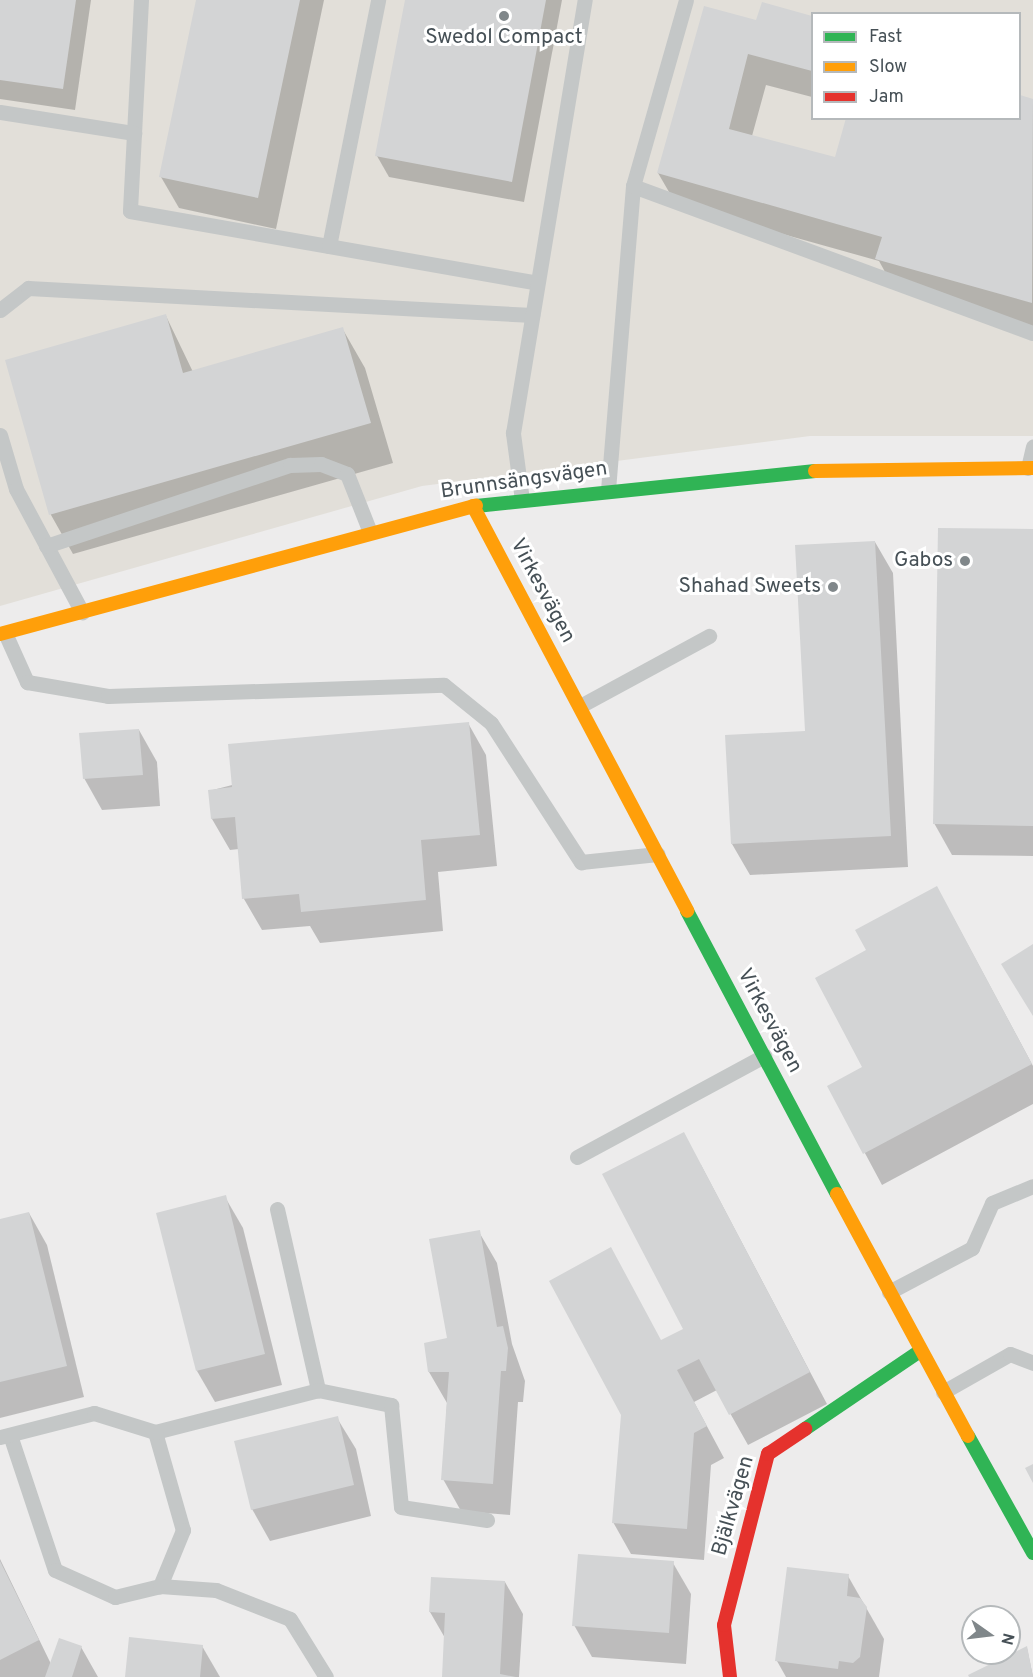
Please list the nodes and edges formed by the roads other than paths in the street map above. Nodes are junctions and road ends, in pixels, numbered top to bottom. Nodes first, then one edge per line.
1 (141, 0) edge
2 (378, 0) edge
3 (585, 0) edge
4 (686, 0) edge
5 (0, 112) edge
6 (134, 133) junction
7 (633, 186) junction
8 (329, 246) junction
9 (537, 283) junction
10 (0, 310) edge
11 (532, 315) junction
12 (1033, 333) edge
13 (0, 435) edge
14 (1033, 447) edge
15 (1030, 468) edge
16 (608, 490) junction
17 (522, 500) junction
18 (473, 506) junction
19 (370, 532) junction
20 (46, 546) junction
21 (82, 612) junction
22 (2, 634) edge
23 (709, 636) dead end
24 (580, 706) junction
25 (658, 854) junction
26 (764, 1056) junction
27 (577, 1157) dead end
28 (1033, 1186) edge
29 (277, 1209) dead end
30 (889, 1292) junction
31 (920, 1351) junction
32 (1033, 1363) edge
33 (318, 1390) junction
34 (943, 1392) junction
35 (155, 1431) junction
36 (5, 1436) edge
37 (487, 1520) dead end
38 (1033, 1553) edge
39 (160, 1586) junction
40 (326, 1677) edge
41 (730, 1677) edge

1 - 6 lane
2 - 8 lane
3 - 9 lane
4 - 7 lane
5 - 6 lane
6 - 8 lane
7 - 12 lane
7 - 16 lane
8 - 9 lane
9 - 11 lane
10 - 11 lane
11 - 17 lane
13 - 20 lane
14 - 15 lane
15 - 16 street, Brunnsängsvägen
16 - 17 street, Brunnsängsvägen
17 - 18 street, Brunnsängsvägen
18 - 19 street, Brunnsängsvägen
18 - 24 street, Virkesvägen
19 - 20 lane
19 - 21 street, Brunnsängsvägen
20 - 21 lane
21 - 22 street, Brunnsängsvägen
22 - 25 lane
23 - 24 lane
24 - 25 street, Virkesvägen
25 - 26 street, Virkesvägen
26 - 27 lane
26 - 30 street, Virkesvägen
28 - 30 lane
29 - 33 lane
30 - 31 street, Virkesvägen
31 - 34 street, Virkesvägen
31 - 41 street, Bjälkvägen
32 - 34 lane
33 - 35 lane
33 - 37 lane
34 - 38 street, Virkesvägen
35 - 36 lane
35 - 39 lane
36 - 39 lane
39 - 40 lane

